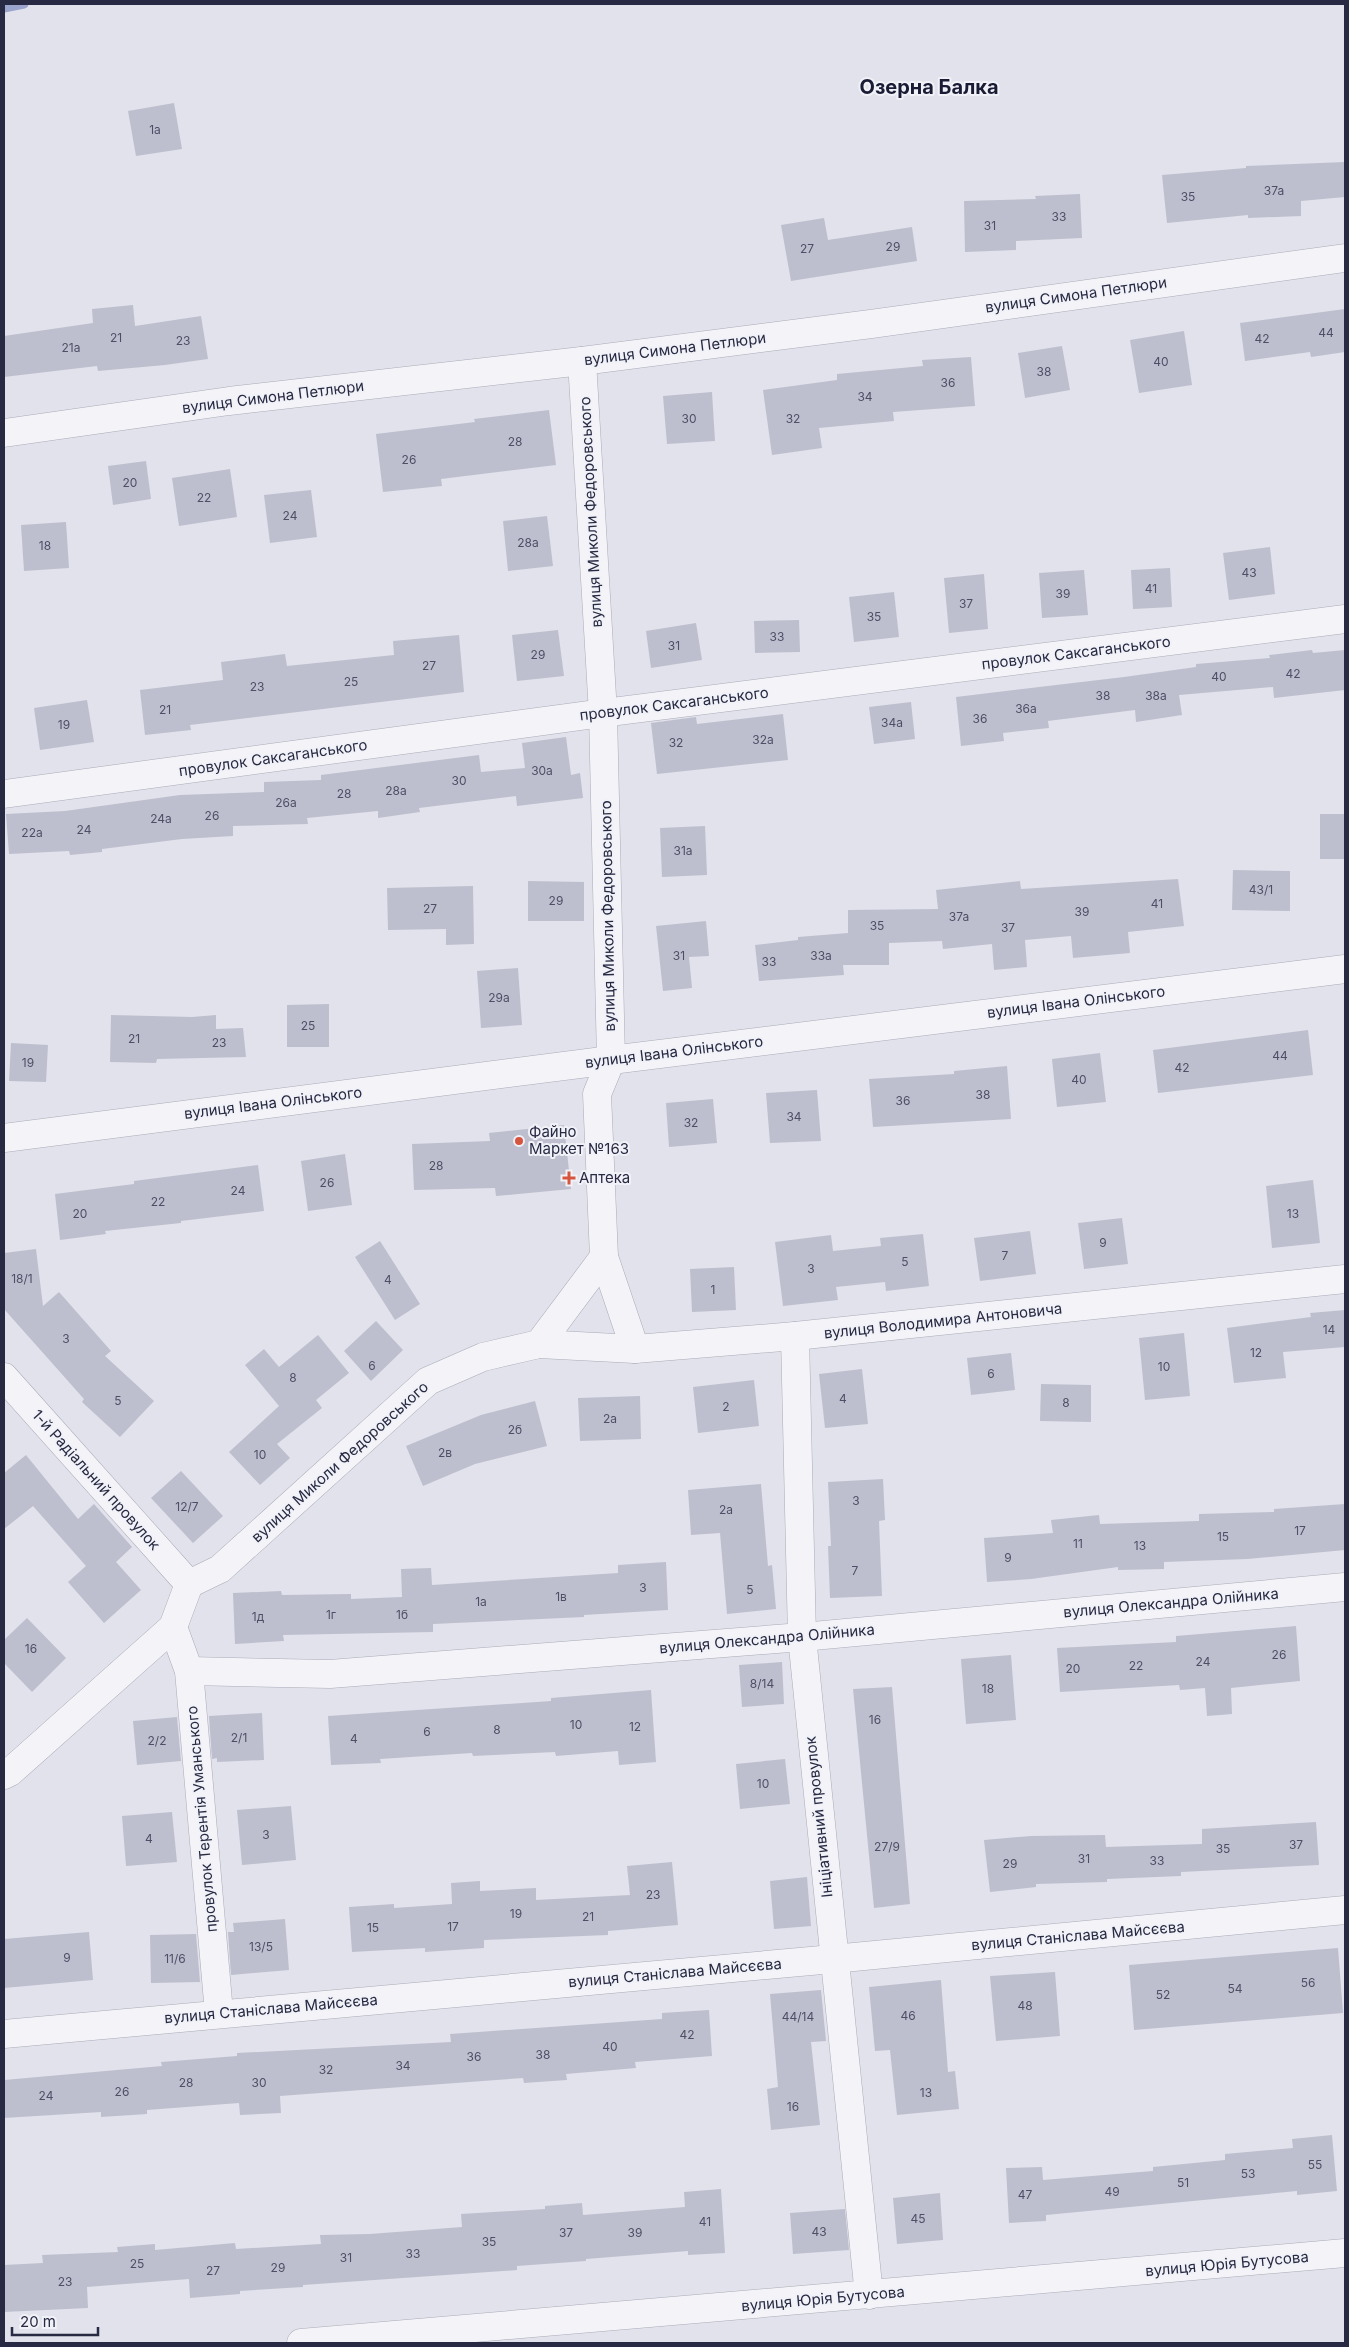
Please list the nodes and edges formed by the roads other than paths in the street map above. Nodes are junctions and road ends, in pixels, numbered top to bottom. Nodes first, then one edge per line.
1 (1345, 258) edge
2 (582, 360) junction
3 (4, 433) edge
4 (1345, 619) edge
5 (603, 712) junction
6 (4, 794) edge
7 (1345, 969) edge
8 (611, 1060) junction
9 (4, 1138) edge
10 (604, 1257) junction
11 (1345, 1279) edge
12 (795, 1336) junction
13 (539, 1344) junction
14 (635, 1349) junction
15 (4, 1376) edge
16 (189, 1584) junction
17 (1345, 1587) edge
18 (173, 1627) junction
19 (802, 1637) junction
20 (189, 1671) junction
21 (4, 1775) edge
22 (1345, 1910) edge
23 (833, 1960) junction
24 (219, 2013) junction
25 (4, 2034) edge
26 (1345, 2253) edge
27 (869, 2296) junction
28 (301, 2343) edge

1 - 2 street, вулиця Симона Петлюри
2 - 3 street, вулиця Симона Петлюри
2 - 5 street, вулиця Миколи Федоровського
4 - 5 street, провулок Саксаганського
5 - 6 street, провулок Саксаганського
5 - 8 street, вулиця Миколи Федоровського
7 - 8 street, вулиця Івана Олінського
8 - 9 street, вулиця Івана Олінського
8 - 10 street, вулиця Миколи Федоровського
10 - 13 street
10 - 14 street, вулиця Миколи Федоровського
11 - 12 street, вулиця Володимира Антоновича
12 - 14 street, вулиця Володимира Антоновича
12 - 19 street, Ініціативний провулок
13 - 14 street, вулиця Володимира Антоновича
13 - 16 street, вулиця Миколи Федоровського
15 - 16 street, 1-й Радіальний провулок
16 - 18 street
17 - 19 street, вулиця Олександра Олійника
18 - 20 street, провулок Терентія Уманського
18 - 21 street
19 - 20 street, вулиця Олександра Олійника
19 - 23 street, Ініціативний провулок
20 - 24 street, провулок Терентія Уманського
22 - 23 street, вулиця Станіслава Майсєєва
23 - 24 street, вулиця Станіслава Майсєєва
23 - 27 street, Ініціативний провулок
24 - 25 street, вулиця Станіслава Майсєєва
26 - 27 street, вулиця Юрія Бутусова
27 - 28 street, вулиця Юрія Бутусова

